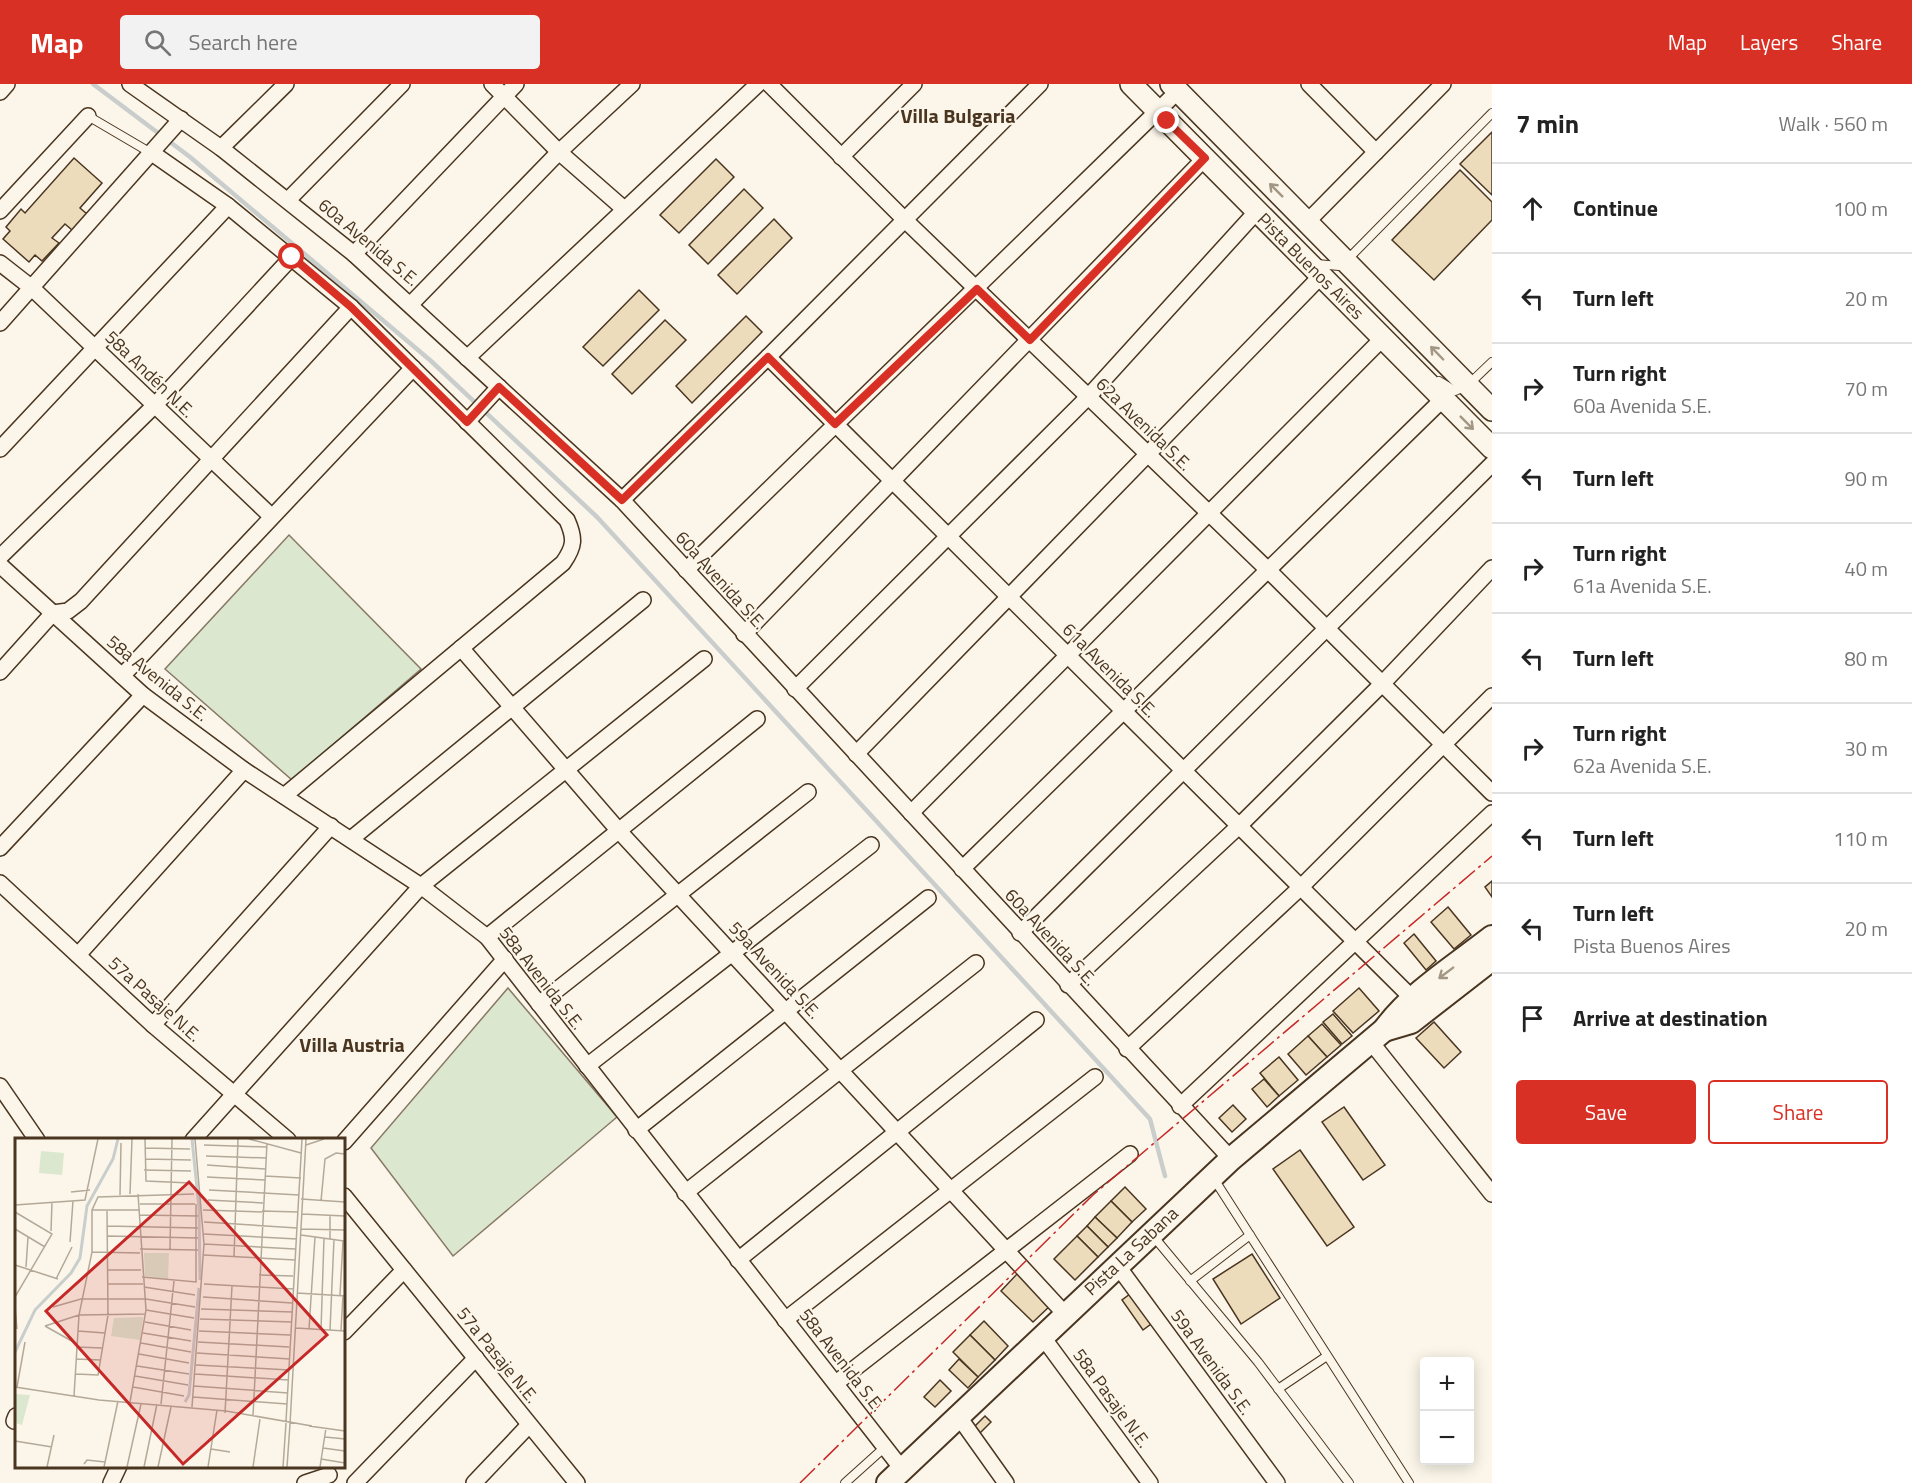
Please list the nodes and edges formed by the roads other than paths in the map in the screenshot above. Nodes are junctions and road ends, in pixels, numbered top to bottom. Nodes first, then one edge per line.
1 (7, 84) edge
2 (130, 84) edge
3 (286, 84) edge
4 (402, 84) edge
5 (492, 84) edge
6 (516, 84) edge
7 (632, 84) edge
8 (758, 84) edge
9 (769, 84) edge
10 (914, 84) edge
11 (1040, 84) edge
12 (1131, 84) edge
13 (1309, 84) edge
14 (1174, 87) edge
15 (1435, 87) edge
16 (0, 92) edge
17 (504, 95) junction
18 (1157, 111) junction
19 (1492, 113) edge
20 (88, 116) joint
21 (176, 125) junction
22 (221, 148) junction
23 (154, 150) junction
24 (559, 152) junction
25 (1376, 152) junction
26 (841, 157) junction
27 (1205, 158) junction
28 (288, 200) junction
29 (228, 206) junction
30 (623, 208) junction
31 (0, 211) edge
32 (1257, 211) junction
33 (905, 220) junction
34 (1307, 222) junction
35 (354, 254) junction
36 (292, 257) junction
37 (1304, 259) junction
38 (1346, 261) junction
39 (0, 263) edge
40 (1321, 276) junction
41 (32, 288) junction
42 (977, 289) junction
43 (411, 304) junction
44 (351, 307) junction
45 (0, 323) edge
46 (1383, 338) junction
47 (1030, 340) junction
48 (94, 347) junction
49 (768, 357) junction
50 (468, 358) junction
51 (1492, 362) edge
52 (413, 368) junction
53 (1424, 379) junction
54 (1468, 385) junction
55 (499, 387) junction
56 (1088, 397) junction
57 (1443, 399) junction
58 (155, 405) junction
59 (1492, 410) edge
60 (471, 417) junction
61 (835, 424) junction
62 (1492, 448) edge
63 (0, 449) edge
64 (1148, 454) junction
65 (211, 459) junction
66 (1492, 464) edge
67 (893, 482) junction
68 (622, 500) junction
69 (1210, 514) junction
70 (271, 516) junction
71 (949, 538) junction
72 (0, 557) edge
73 (0, 565) edge
74 (1492, 568) edge
75 (1267, 569) junction
76 (686, 570) junction
77 (1009, 597) junction
78 (643, 600) dead end
79 (53, 614) junction
80 (1328, 630) junction
81 (744, 634) junction
82 (460, 648) junction
83 (1067, 655) junction
84 (704, 659) dead end
85 (0, 672) edge
86 (122, 676) junction
87 (1382, 684) junction
88 (795, 689) junction
89 (143, 695) junction
90 (1492, 696) edge
91 (511, 709) junction
92 (1124, 711) junction
93 (757, 719) dead end
94 (1442, 744) junction
95 (856, 754) junction
96 (244, 770) junction
97 (565, 770) junction
98 (1184, 771) junction
99 (808, 792) dead end
100 (1492, 793) edge
101 (284, 796) junction
102 (910, 813) junction
103 (1492, 813) edge
104 (331, 826) junction
105 (1239, 826) junction
106 (619, 831) junction
107 (351, 839) junction
108 (871, 845) dead end
109 (0, 849) edge
110 (962, 869) junction
111 (0, 883) edge
112 (421, 886) junction
113 (1300, 887) junction
114 (678, 894) junction
115 (928, 898) dead end
116 (1020, 933) junction
117 (487, 937) junction
118 (1492, 937) edge
119 (1354, 941) junction
120 (733, 953) junction
121 (78, 956) junction
122 (505, 959) junction
123 (1492, 959) edge
124 (976, 963) dead end
125 (1068, 985) junction
126 (539, 1004) junction
127 (1419, 1005) junction
128 (786, 1011) junction
129 (1036, 1020) dead end
130 (153, 1025) junction
131 (1377, 1036) junction
132 (1127, 1049) junction
133 (587, 1066) junction
134 (840, 1070) junction
135 (1095, 1077) dead end
136 (0, 1086) edge
137 (235, 1095) junction
138 (1180, 1106) junction
139 (636, 1130) junction
140 (897, 1132) junction
141 (36, 1138) edge
142 (195, 1138) edge
143 (286, 1138) edge
144 (345, 1141) edge
145 (1130, 1154) dead end
146 (1231, 1159) junction
147 (1212, 1176) junction
148 (951, 1190) junction
149 (685, 1193) junction
150 (1492, 1194) edge
151 (345, 1197) edge
152 (1151, 1233) junction
153 (1250, 1235) junction
154 (1007, 1250) junction
155 (738, 1260) junction
156 (1117, 1264) junction
157 (404, 1270) junction
158 (1190, 1281) junction
159 (1065, 1314) junction
160 (785, 1320) junction
161 (345, 1331) edge
162 (1042, 1336) junction
163 (1327, 1356) junction
164 (476, 1358) junction
165 (836, 1383) junction
166 (1278, 1389) junction
167 (959, 1417) junction
168 (530, 1425) junction
169 (885, 1447) junction
170 (118, 1468) edge
171 (329, 1475) edge
172 (895, 1476) edge
173 (111, 1483) edge
174 (305, 1483) edge
175 (355, 1483) edge
176 (474, 1483) edge
177 (577, 1483) edge
178 (845, 1483) edge
179 (1006, 1483) edge
180 (1150, 1483) edge
181 (1277, 1483) edge
182 (1349, 1483) edge
183 (1409, 1483) edge

1 - 16 street
2 - 21 street, 60a Avenida S.E.
3 - 22 street
4 - 28 street
5 - 17 street
6 - 17 street
7 - 24 street
8 - 30 street
9 - 26 street, 62a Avenida S.E.
10 - 26 street
11 - 33 street
12 - 18 main road, Pista Buenos Aires
13 - 25 street
14 - 18 street
34 -> 14 main road, Pista Buenos Aires
15 - 25 street
17 - 24 street
17 - 35 street
18 - 27 main road, Pista Buenos Aires
18 - 42 street
19 - 38 lane
20 - 23 lane
20 - 31 street
21 - 22 street, 60a Avenida S.E.
21 - 23 street
22 - 28 street, 60a Avenida S.E.
23 - 29 street
23 - 41 street
24 - 30 street
24 - 43 street
25 - 34 street
26 - 33 street, 62a Avenida S.E.
27 - 32 main road, Pista Buenos Aires
27 - 47 street
28 - 35 street, 60a Avenida S.E.
29 - 36 street
29 - 48 street
30 - 50 street
32 - 37 main road, Pista Buenos Aires
32 - 56 street
33 - 42 street, 62a Avenida S.E.
33 - 49 street
34 - 38 main road, Pista Buenos Aires
35 - 43 street, 60a Avenida S.E.
36 - 44 street
36 - 58 street
37 - 38 lane
37 - 40 main road, Pista Buenos Aires
54 -> 38 main road, Pista Buenos Aires
39 - 41 street, 58a Andén N.E.
40 - 46 main road, Pista Buenos Aires
40 - 64 street
41 - 45 street
41 - 48 street, 58a Andén N.E.
42 - 47 street, 62a Avenida S.E.
42 - 61 street
43 - 50 street, 60a Avenida S.E.
44 - 52 street
44 - 65 street
46 - 53 main road, Pista Buenos Aires
46 - 69 street
47 - 56 street, 62a Avenida S.E.
47 - 67 street
48 - 58 street, 58a Andén N.E.
48 - 63 street
49 - 61 street, 61a Avenida S.E.
49 - 68 street
50 - 55 street, 60a Avenida S.E.
51 - 54 lane
52 - 60 street
52 - 70 street
53 - 54 lane
53 - 57 main road, Pista Buenos Aires
54 - 59 main road, Pista Buenos Aires
55 - 60 street
55 - 68 street, 60a Avenida S.E.
56 - 64 street, 62a Avenida S.E.
56 - 71 street
57 -> 62 main road, Pista Buenos Aires
57 - 75 street
58 - 65 street, 58a Andén N.E.
58 - 72 street
60 - 82 street
61 - 67 street, 61a Avenida S.E.
61 - 76 street
64 - 69 street, 62a Avenida S.E.
64 - 77 street
65 - 70 street, 58a Andén N.E.
65 - 79 street
66 - 80 street
67 - 71 street, 61a Avenida S.E.
67 - 81 street
68 - 76 street, 60a Avenida S.E.
69 - 75 street, 62a Avenida S.E.
69 - 83 street
70 - 86 street
71 - 77 street, 61a Avenida S.E.
71 - 88 street
73 - 79 street, 58a Avenida S.E.
74 - 87 street
75 - 80 street, 62a Avenida S.E.
75 - 92 street
76 - 81 street, 60a Avenida S.E.
77 - 83 street, 61a Avenida S.E.
77 - 95 street
78 - 91 street
79 - 85 street
79 - 86 street, 58a Avenida S.E.
80 - 87 street, 62a Avenida S.E.
80 - 98 street
81 - 88 street, 60a Avenida S.E.
82 - 91 street, 59a Avenida S.E.
82 - 101 street
83 - 92 street, 61a Avenida S.E.
83 - 102 street
84 - 97 street
86 - 89 street, 58a Avenida S.E.
87 - 94 street, 62a Avenida S.E.
87 - 105 street
88 - 95 street, 60a Avenida S.E.
89 - 96 street, 58a Avenida S.E.
89 - 109 street
90 - 94 street
91 - 97 street, 59a Avenida S.E.
91 - 107 street
92 - 98 street, 61a Avenida S.E.
92 - 110 street
93 - 106 street
94 - 100 street, 62a Avenida S.E.
94 - 113 street
95 - 102 street, 60a Avenida S.E.
96 - 101 street, 58a Avenida S.E.
96 - 121 street
97 - 106 street, 59a Avenida S.E.
97 - 112 street
98 - 105 street, 61a Avenida S.E.
98 - 116 street
99 - 114 street
101 - 104 street, 58a Avenida S.E.
102 - 110 street, 60a Avenida S.E.
103 - 119 street
104 - 107 street, 58a Avenida S.E.
104 - 130 street
105 - 113 street, 61a Avenida S.E.
105 - 125 street
106 - 114 street, 59a Avenida S.E.
106 - 117 street
107 - 112 street, 58a Avenida S.E.
108 - 120 street
110 - 116 street, 60a Avenida S.E.
111 - 121 street, 57a Pasaje N.E.
112 - 117 street, 58a Avenida S.E.
112 - 137 street
113 - 119 street, 61a Avenida S.E.
113 - 132 street
114 - 120 street, 59a Avenida S.E.
114 - 126 street
115 - 128 street
116 - 125 street, 60a Avenida S.E.
117 - 122 street, 58a Avenida S.E.
118 -> 127 main road, Pista La Sabana
119 - 127 street, 61a Avenida S.E.
119 - 138 street
120 - 128 street, 59a Avenida S.E.
120 - 133 street
121 - 130 street, 57a Pasaje N.E.
122 - 126 street, 58a Avenida S.E.
122 - 144 street
123 - 127 main road, Pista La Sabana
124 - 134 street
125 - 132 street, 60a Avenida S.E.
126 - 133 street, 58a Avenida S.E.
127 - 131 main road, Pista La Sabana
128 - 134 street, 59a Avenida S.E.
128 - 139 street
129 - 140 street
130 - 137 street, 57a Pasaje N.E.
131 - 146 main road, Pista La Sabana
131 - 150 street
132 - 138 street, 60a Avenida S.E.
133 - 139 street, 58a Avenida S.E.
134 - 140 street, 59a Avenida S.E.
134 - 149 street
135 - 148 street
136 - 141 street
137 - 142 street
137 - 143 street, 57a Pasaje N.E.
138 - 146 street, 60a Avenida S.E.
139 - 149 street, 58a Avenida S.E.
140 - 148 street, 59a Avenida S.E.
140 - 155 street
145 - 154 street
146 - 147 main road, Pista La Sabana
147 - 152 main road, Pista La Sabana
147 - 153 lane
148 - 154 street, 59a Avenida S.E.
148 - 160 street
149 - 155 street, 58a Avenida S.E.
151 - 157 street, 57a Pasaje N.E.
152 - 156 main road, Pista La Sabana
152 - 158 lane
153 - 158 lane
153 - 163 lane
154 - 159 street, 59a Avenida S.E.
154 - 165 street
155 - 160 street, 58a Avenida S.E.
156 - 159 main road, Pista La Sabana
156 - 181 street, 59a Avenida S.E.
157 - 161 street
157 - 164 street, 57a Pasaje N.E.
158 - 166 lane
159 - 162 main road, Pista La Sabana
160 - 165 street, 58a Avenida S.E.
162 - 167 main road, Pista La Sabana
162 - 180 street, 58a Pasaje N.E.
163 - 166 lane
163 - 183 lane
164 - 168 street, 57a Pasaje N.E.
164 - 175 street
165 - 169 street, 58a Avenida S.E.
166 - 182 lane
167 - 172 main road, Pista La Sabana
167 - 179 street
168 - 176 street
168 - 177 street, 57a Pasaje N.E.
169 - 172 street, 58a Avenida S.E.
169 - 178 lane
170 - 173 street
171 - 174 street

